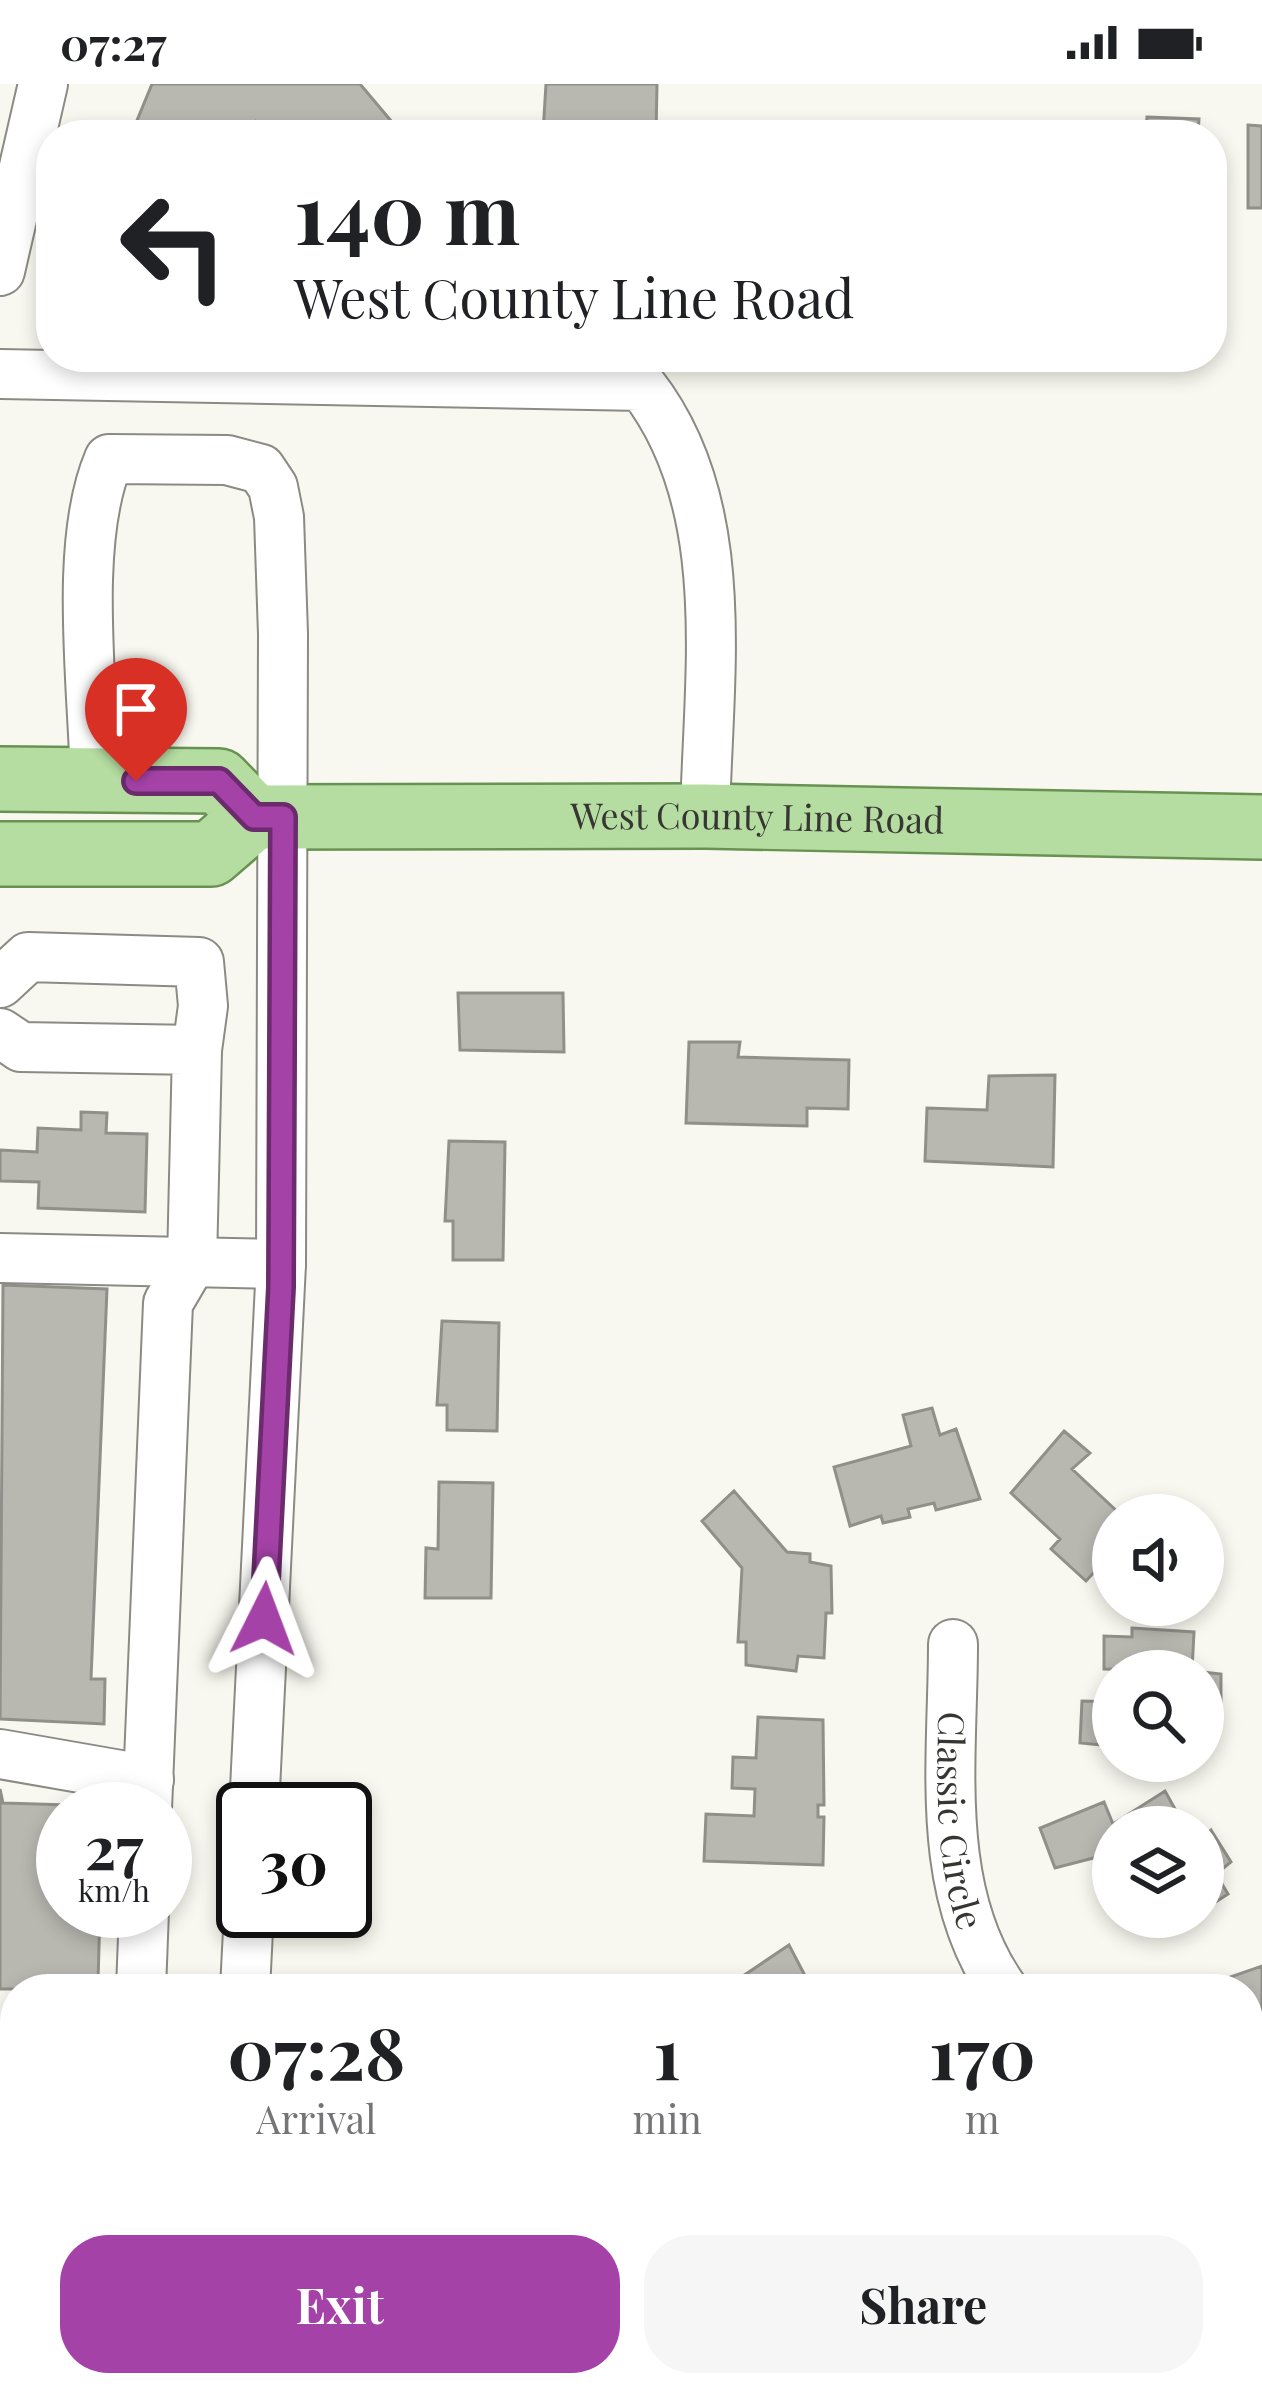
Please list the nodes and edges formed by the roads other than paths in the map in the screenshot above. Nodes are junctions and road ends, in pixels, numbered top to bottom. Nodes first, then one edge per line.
1 (43, 84) edge
2 (0, 272) edge
3 (429, 372) edge
4 (645, 372) edge
5 (0, 374) edge
6 (0, 779) edge
7 (95, 781) junction
8 (705, 816) junction
9 (268, 817) junction
10 (1262, 827) edge
11 (0, 854) edge
12 (0, 983) edge
13 (0, 1033) edge
14 (197, 1050) junction
15 (0, 1258) edge
16 (191, 1262) junction
17 (281, 1264) junction
18 (953, 1644) dead end
19 (0, 1754) edge
20 (104, 1782) edge
21 (148, 1782) edge
22 (255, 1782) edge
23 (143, 1938) edge
24 (248, 1938) edge
25 (142, 1974) edge
26 (246, 1974) edge
27 (993, 1974) edge

1 - 2 street
3 - 5 street
4 - 8 street
6 - 7 main road
7 - 9 main road
7 - 9 street
8 - 9 main road, West County Line Road
8 - 10 main road, West County Line Road
9 - 11 main road
9 - 17 street
12 - 14 street
13 - 14 street
14 - 16 street
15 - 16 street
16 - 17 street
16 - 21 street
17 - 22 street
18 - 27 street, Classic Circle
19 - 20 street
23 - 25 street
24 - 26 street

